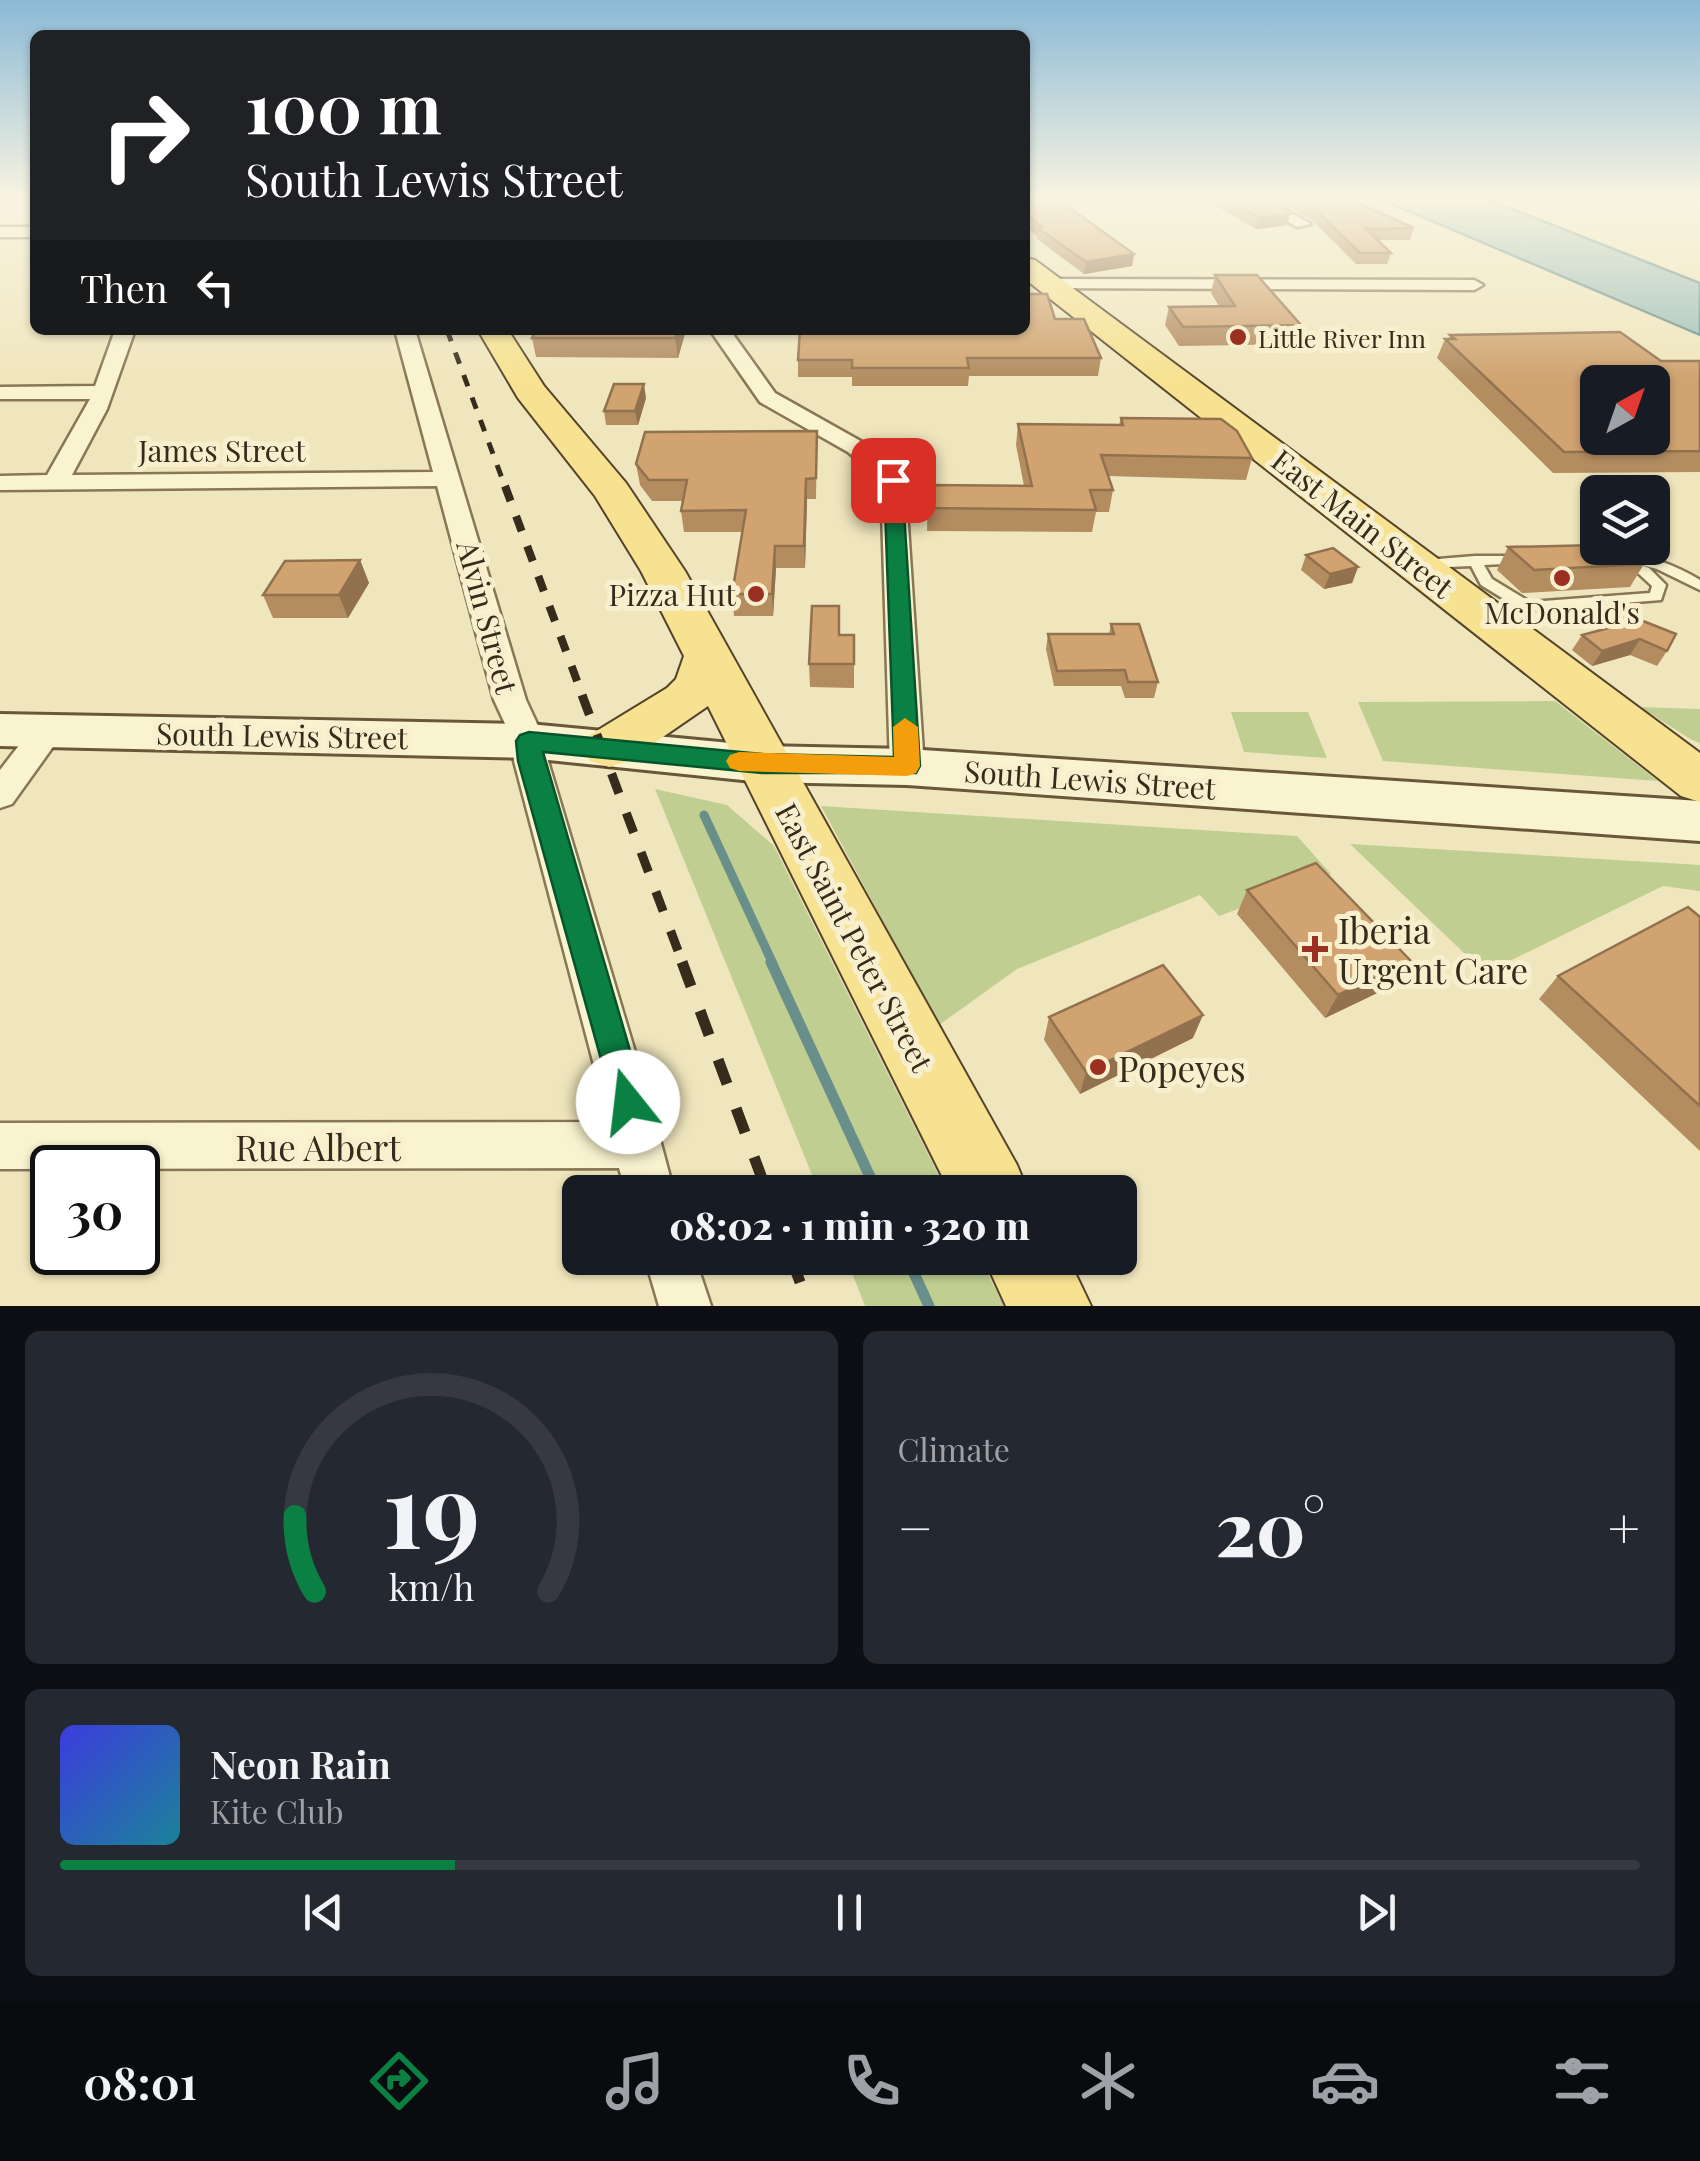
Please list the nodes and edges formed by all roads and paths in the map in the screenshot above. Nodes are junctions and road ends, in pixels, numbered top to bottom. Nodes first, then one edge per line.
1 (1037, 275) edge
2 (1474, 285) dead end
3 (124, 335) edge
4 (406, 335) edge
5 (495, 335) edge
6 (723, 335) edge
7 (0, 392) edge
8 (101, 392) junction
9 (445, 479) junction
10 (55, 482) junction
11 (0, 483) edge
12 (1540, 559) edge
13 (1476, 560) junction
14 (1418, 564) junction
15 (1630, 565) edge
16 (1660, 565) edge
17 (1700, 586) edge
18 (1526, 606) junction
19 (1476, 610) junction
20 (706, 656) junction
21 (1618, 718) junction
22 (0, 730) edge
23 (49, 730) junction
24 (529, 741) junction
25 (609, 748) junction
26 (1700, 757) edge
27 (762, 764) junction
28 (907, 766) junction
29 (1700, 782) edge
30 (0, 795) edge
31 (1700, 821) edge
32 (636, 1145) junction
33 (0, 1146) edge
34 (645, 1175) edge
35 (981, 1175) edge
36 (676, 1275) edge
37 (1033, 1275) edge
38 (686, 1306) edge
39 (1050, 1306) edge

1 - 2 street
1 - 14 main road, East Main Street
3 - 8 street
4 - 9 street, Alvin Street
5 - 20 main road, East Saint Peter Street
6 - 28 street
7 - 8 street
8 - 10 street
9 - 10 street, James Street
9 - 24 street, Alvin Street
10 - 11 street, James Street
12 - 13 lane
13 - 14 lane
13 - 18 lane
14 - 19 main road, East Main Street
15 - 18 lane
16 - 17 lane
18 - 19 lane
19 - 21 main road, East Main Street
20 - 25 main road
20 - 27 main road, East Saint Peter Street
21 - 26 main road
21 - 29 main road, East Main Street
22 - 23 main road, South Lewis Street
23 - 24 main road, South Lewis Street
23 - 30 street
24 - 25 main road, South Lewis Street
24 - 32 street, Alvin Street
25 - 27 main road, South Lewis Street
27 - 28 main road, South Lewis Street
27 - 35 main road, East Saint Peter Street
28 - 31 main road, South Lewis Street
32 - 33 street, Rue Albert
32 - 34 street, Alvin Street
36 - 38 street
37 - 39 main road

